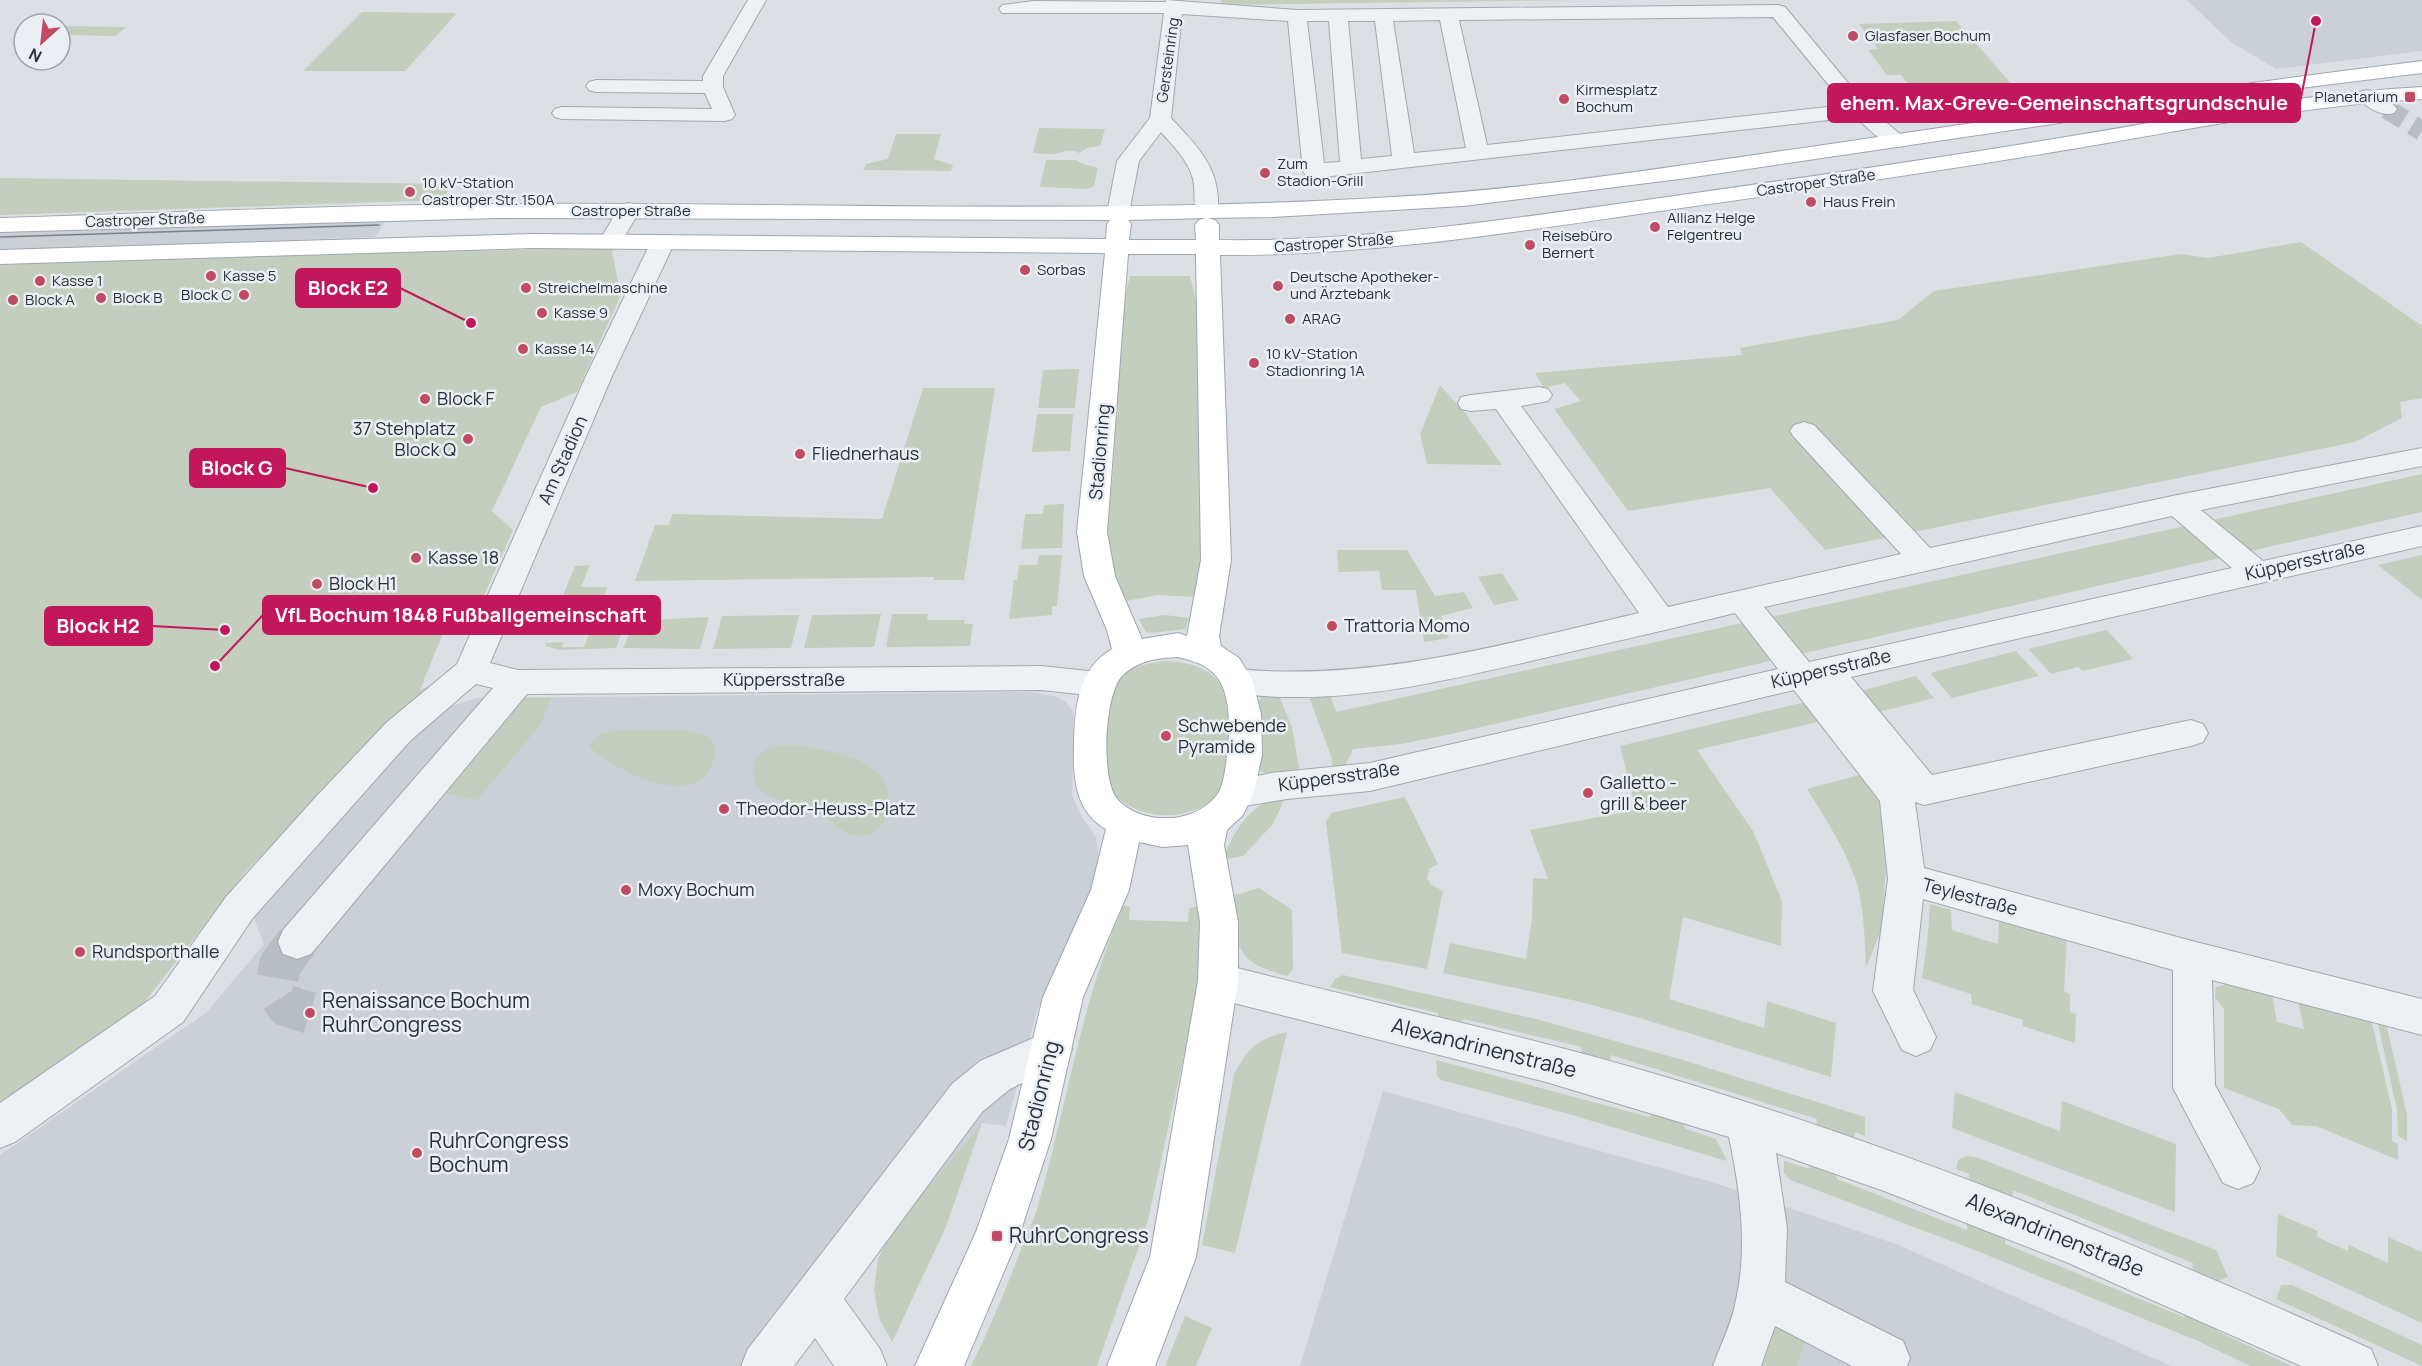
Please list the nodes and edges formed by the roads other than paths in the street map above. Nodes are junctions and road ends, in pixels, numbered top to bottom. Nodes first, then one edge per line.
1 (758, 0) edge
2 (1175, 4) edge
3 (1008, 9) dead end
4 (1448, 14) junction
5 (1338, 15) junction
6 (1383, 15) junction
7 (1297, 16) junction
8 (2422, 66) edge
9 (596, 86) dead end
10 (713, 87) junction
11 (2422, 93) edge
12 (2367, 96) junction
13 (2387, 109) tunnel mouth
14 (1860, 110) junction
15 (562, 112) dead end
16 (1160, 119) junction
17 (1897, 141) junction
18 (1478, 153) junction
19 (1404, 161) junction
20 (1351, 166) junction
21 (1932, 166) junction
22 (629, 210) junction
23 (1207, 212) junction
24 (1118, 213) junction
25 (0, 225) edge
26 (611, 241) junction
27 (1118, 245) junction
28 (1207, 245) junction
29 (658, 250) dead end
30 (0, 257) edge
31 (1539, 395) dead end
32 (1503, 400) junction
33 (1472, 403) dead end
34 (1804, 431) dead end
35 (2422, 457) edge
36 (2176, 505) junction
37 (2422, 536) edge
38 (1924, 560) junction
39 (2256, 572) junction
40 (1742, 601) junction
41 (1661, 620) junction
42 (1129, 653) junction
43 (1206, 653) junction
44 (470, 671) junction
45 (1815, 673) junction
46 (1237, 681) junction
47 (518, 682) junction
48 (1098, 684) junction
49 (2191, 733) dead end
50 (1238, 793) junction
51 (1210, 822) junction
52 (1125, 823) junction
53 (1907, 879) junction
54 (297, 942) tunnel mouth
55 (2192, 958) junction
56 (1218, 981) junction
57 (2422, 1017) edge
58 (1916, 1037) dead end
59 (1052, 1049) junction
60 (1748, 1124) junction
61 (0, 1128) edge
62 (2238, 1168) dead end
63 (1761, 1294) junction
64 (816, 1300) junction
65 (1886, 1358) dead end
66 (2350, 1365) edge
67 (765, 1366) edge
68 (863, 1366) edge
69 (939, 1366) edge
70 (1131, 1366) edge
71 (1737, 1366) edge

1 - 10 street
2 - 3 street
2 - 7 street
2 - 16 street, Gersteinring
4 - 6 street
4 - 14 street
4 - 18 street
5 - 6 street
5 - 7 street
5 - 20 street
6 - 19 street
7 - 20 street
8 - 17 main road, Castroper Straße
9 - 10 street
10 - 15 street
11 - 12 main road, Castroper Straße
12 - 13 street
12 - 21 main road, Castroper Straße
14 - 17 street
14 - 18 street
16 - 23 street, Gersteinring
16 - 24 street, Gersteinring
17 - 21 main road
17 - 23 main road, Castroper Straße
18 - 19 street
19 - 20 street
21 - 28 main road, Castroper Straße
22 - 24 main road, Castroper Straße
22 - 25 main road, Castroper Straße
22 - 26 street
23 - 24 main road, Castroper Straße
23 - 28 main road
24 - 27 main road
26 - 27 main road, Castroper Straße
26 - 30 main road, Castroper Straße
27 - 28 main road, Castroper Straße
27 - 42 main road, Stadionring
28 - 43 main road
29 - 44 street, Am Stadion
31 - 32 street
32 - 33 street
32 - 41 street
34 - 38 street
35 - 36 street
36 - 38 street
36 - 39 street
37 - 39 street, Küppersstraße
38 - 40 street
39 - 45 street, Küppersstraße
40 - 41 street
40 - 45 street
41 - 46 street
42 - 43 main road
42 - 48 main road
43 - 46 main road
44 - 47 street, Küppersstraße
44 - 61 street
45 - 49 street
45 - 50 street, Küppersstraße
45 - 53 street, Teylestraße
46 - 50 main road
47 - 48 street, Küppersstraße
47 - 54 street
48 - 52 main road
50 - 51 main road
51 - 52 main road
51 - 56 main road
52 - 59 main road, Stadionring
53 - 55 street, Teylestraße
53 - 58 street
55 - 57 street, Teylestraße
55 - 62 street
56 - 60 street, Alexandrinenstraße
56 - 70 main road
59 - 64 street
59 - 69 main road, Stadionring
60 - 63 street
60 - 66 street, Alexandrinenstraße
63 - 65 street
63 - 71 street
64 - 67 street
64 - 68 street

